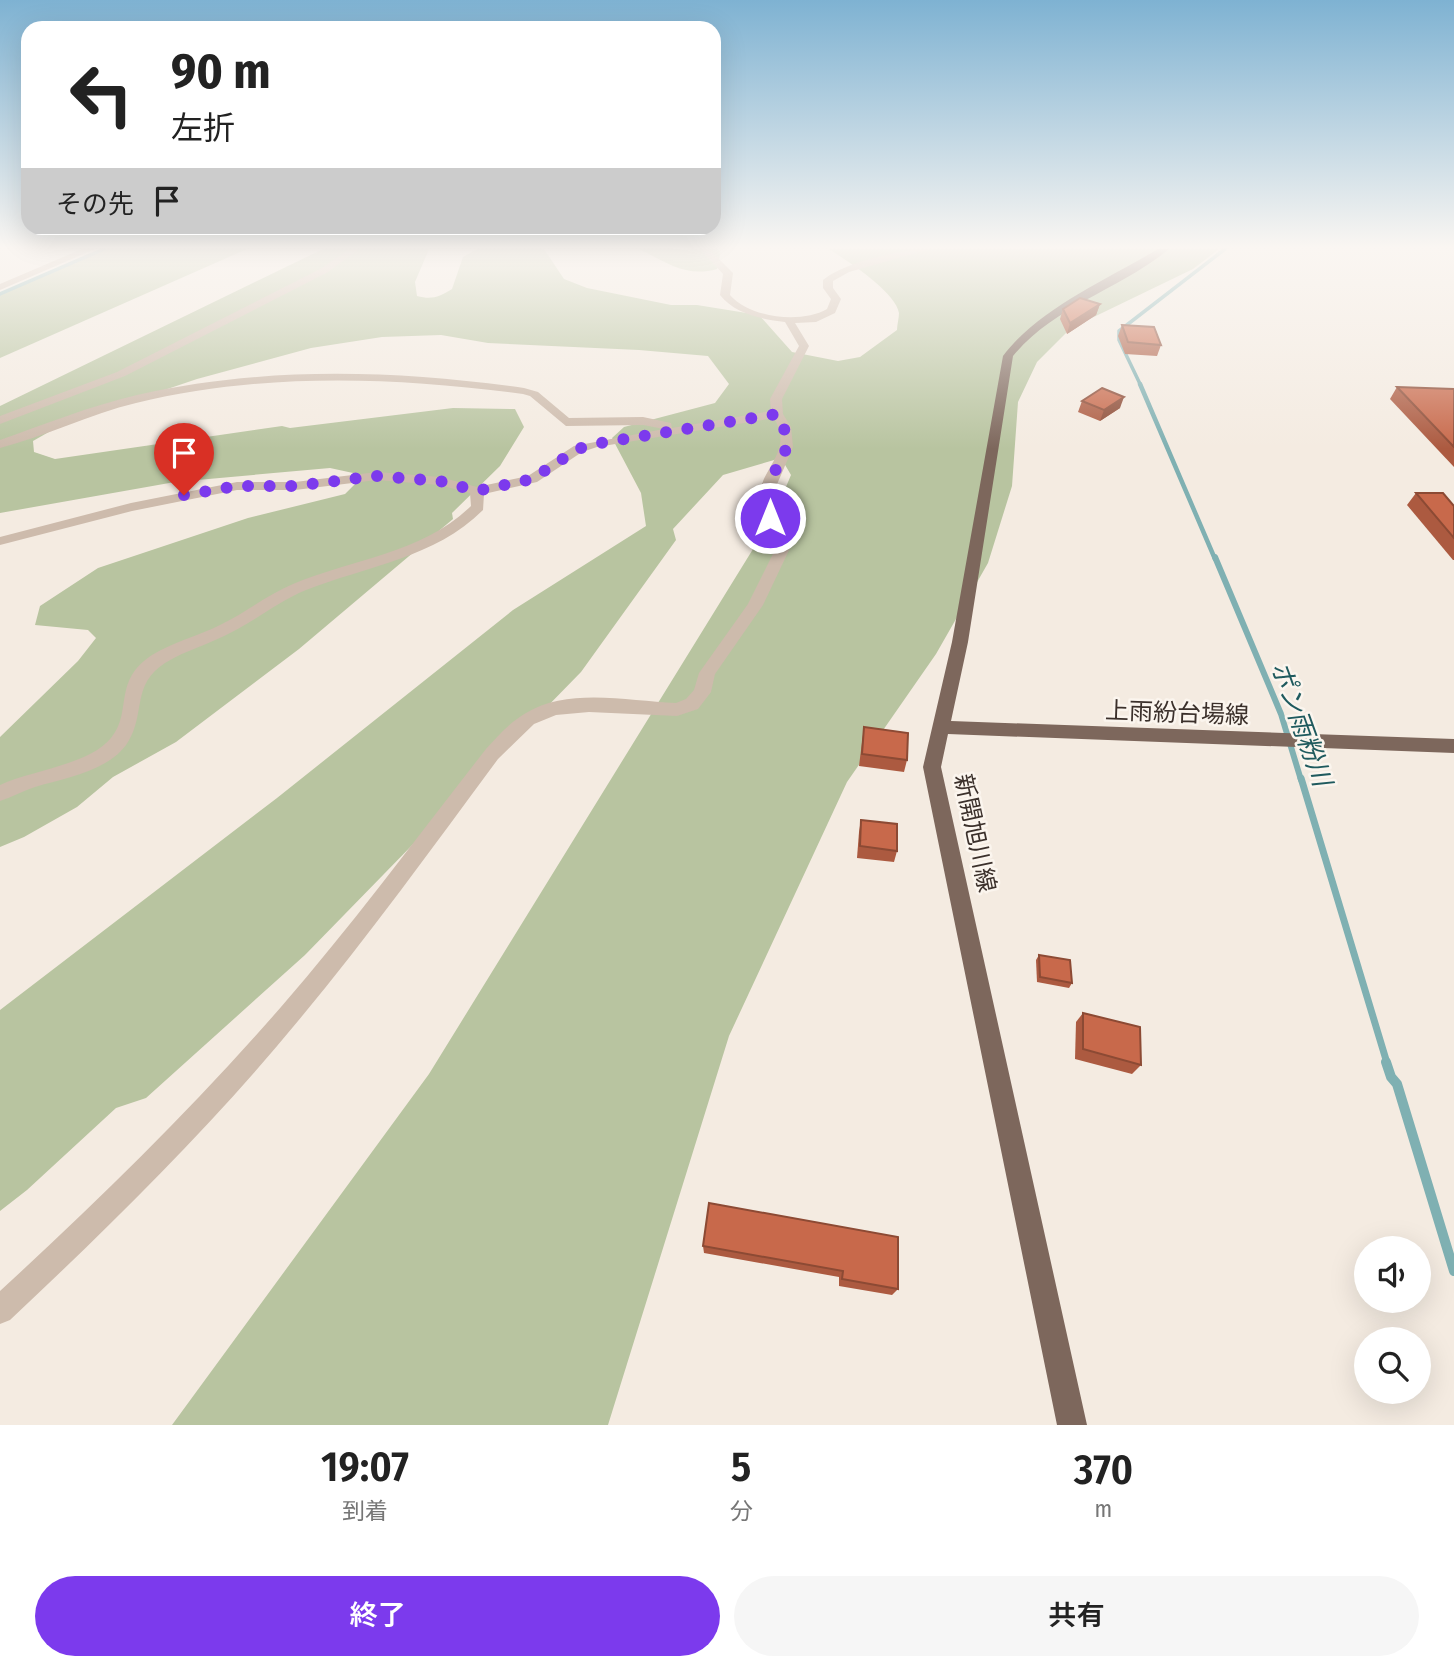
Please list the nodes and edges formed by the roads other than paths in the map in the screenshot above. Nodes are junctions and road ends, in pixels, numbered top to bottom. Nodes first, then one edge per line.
1 (236, 316) edge
2 (769, 316) edge
3 (822, 316) edge
4 (1058, 316) edge
5 (788, 319) junction
6 (777, 414) junction
7 (0, 420) edge
8 (677, 428) junction
9 (0, 444) edge
10 (477, 491) junction
11 (0, 541) edge
12 (941, 727) junction
13 (1454, 746) edge
14 (0, 793) edge
15 (0, 1310) edge
16 (1072, 1425) edge

1 - 7 street
2 - 5 street
3 - 5 street
4 - 12 main road, 新開旭川線
5 - 6 street
6 - 8 street
6 - 15 street
8 - 9 street
8 - 10 street
10 - 11 street
10 - 14 street
12 - 13 main road, 上雨紛台場線
12 - 16 main road, 新開旭川線

